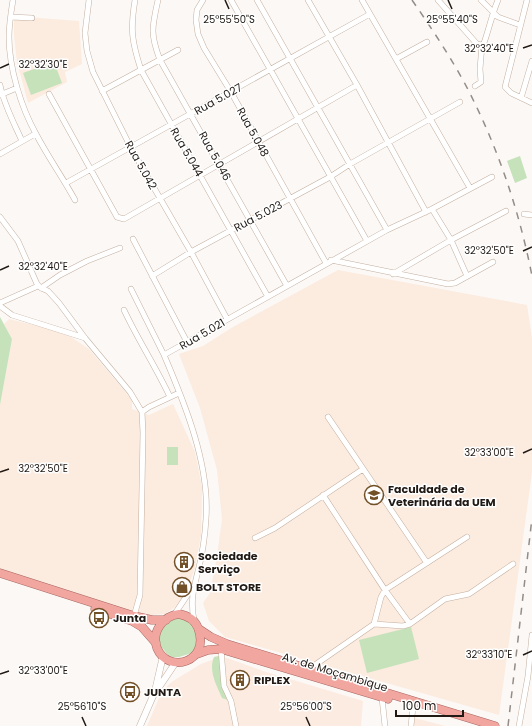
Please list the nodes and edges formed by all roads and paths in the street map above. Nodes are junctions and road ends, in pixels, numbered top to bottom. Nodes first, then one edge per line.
1 (13, 0) edge
2 (89, 0) edge
3 (135, 0) edge
4 (158, 0) edge
5 (203, 0) edge
6 (231, 0) edge
7 (257, 0) edge
8 (308, 0) edge
9 (362, 0) edge
10 (438, 0) edge
11 (481, 0) edge
12 (498, 0) edge
13 (527, 0) edge
14 (493, 12) junction
15 (370, 14) junction
16 (10, 17) junction
17 (32, 18) dead end
18 (520, 25) junction
19 (328, 37) junction
20 (427, 42) dead end
21 (482, 45) junction
22 (178, 50) dead end
23 (290, 59) junction
24 (396, 59) junction
25 (160, 60) junction
26 (532, 61) edge
27 (141, 70) junction
28 (271, 70) junction
29 (0, 85) edge
30 (357, 85) junction
31 (475, 86) dead end
32 (18, 88) junction
33 (102, 91) junction
34 (231, 92) junction
35 (49, 94) dead end
36 (1, 95) edge
37 (521, 98) junction
38 (460, 102) dead end
39 (532, 103) edge
40 (318, 108) junction
41 (191, 114) junction
42 (298, 119) junction
43 (429, 120) junction
44 (171, 126) junction
45 (35, 134) junction
46 (22, 141) junction
47 (258, 142) junction
48 (388, 142) junction
49 (131, 148) junction
50 (0, 154) edge
51 (219, 164) junction
52 (350, 164) junction
53 (91, 170) junction
54 (200, 175) junction
55 (330, 177) junction
56 (492, 177) dead end
57 (66, 184) junction
58 (470, 188) junction
59 (159, 198) junction
60 (291, 199) junction
61 (75, 200) dead end
62 (432, 209) junction
63 (506, 211) dead end
64 (426, 212) junction
65 (524, 214) dead end
66 (532, 215) edge
67 (0, 216) edge
68 (250, 221) junction
69 (387, 230) junction
70 (231, 231) junction
71 (134, 239) dead end
72 (451, 240) junction
73 (367, 241) junction
74 (120, 248) dead end
75 (191, 252) junction
76 (331, 260) junction
77 (493, 262) dead end
78 (326, 263) junction
79 (394, 274) junction
80 (152, 276) junction
81 (467, 276) junction
82 (287, 286) junction
83 (39, 287) junction
84 (130, 289) dead end
85 (268, 297) junction
86 (0, 304) edge
87 (124, 310) dead end
88 (227, 319) junction
89 (85, 338) junction
90 (187, 342) junction
91 (164, 355) junction
92 (179, 393) junction
93 (170, 397) junction
94 (142, 412) junction
95 (328, 417) dead end
96 (363, 469) junction
97 (323, 495) junction
98 (467, 537) dead end
99 (256, 538) dead end
100 (427, 563) junction
101 (513, 564) dead end
102 (0, 573) edge
103 (0, 578) edge
104 (195, 582) junction
105 (385, 590) junction
106 (174, 615) junction
107 (134, 616) junction
108 (166, 620) junction
109 (194, 620) junction
110 (374, 624) junction
111 (410, 624) junction
112 (198, 629) junction
113 (532, 634) edge
114 (156, 643) junction
115 (221, 649) junction
116 (197, 654) junction
117 (163, 656) junction
118 (176, 662) junction
119 (309, 669) junction
120 (153, 696) junction
121 (382, 698) junction
122 (412, 707) junction
123 (140, 726) edge
124 (236, 726) edge
125 (385, 726) edge
126 (411, 726) edge
127 (477, 726) edge
128 (495, 726) edge
129 (519, 726) edge

1 - 16 street
2 - 33 street, Rua 5.042
3 - 27 street, Rua 5.044
4 - 25 street, Rua 5.046
5 - 34 street, Rua 5.048
6 - 28 street
7 - 23 street
8 - 19 street
9 - 15 street
10 - 21 street
11 - 14 street
12 - 14 street
13 - 18 street
14 - 18 street
14 - 21 street
15 - 19 street, Rua 5.027
15 - 24 street
16 - 17 street
16 - 32 street
18 - 37 street
19 - 23 street, Rua 5.027
19 - 30 street
20 - 24 street
21 - 31 street
22 - 25 street
23 - 28 street, Rua 5.027
23 - 40 street
24 - 43 street
25 - 27 street
25 - 41 street, Rua 5.046
26 - 37 street
27 - 33 street
27 - 44 street, Rua 5.044
28 - 34 street, Rua 5.027
28 - 42 street
29 - 36 street
30 - 40 street
30 - 48 street
32 - 36 street
32 - 45 street
33 - 49 street, Rua 5.042
34 - 41 street, Rua 5.027
34 - 47 street, Rua 5.048
35 - 53 street
36 - 46 street
37 - 39 street
38 - 43 street, Rua 5.023
40 - 42 street
40 - 52 street
41 - 44 street, Rua 5.027
41 - 51 street, Rua 5.046
42 - 47 street
42 - 55 street
43 - 48 street, Rua 5.023
43 - 58 street
44 - 49 street, Rua 5.027
44 - 54 street, Rua 5.044
45 - 46 street
45 - 57 street
46 - 50 street
47 - 51 street
47 - 60 street, Rua 5.048
48 - 52 street, Rua 5.023
48 - 64 street
49 - 53 street, Rua 5.027
49 - 59 street, Rua 5.042
51 - 54 street
51 - 68 street, Rua 5.046
52 - 55 street, Rua 5.023
52 - 69 street
53 - 57 street, Rua 5.027
53 - 59 street
54 - 59 street
54 - 70 street, Rua 5.044
55 - 60 street, Rua 5.023
55 - 73 street
56 - 58 street, Rua 5.021
57 - 61 street
58 - 62 street, Rua 5.021
59 - 75 street, Rua 5.042
60 - 68 street, Rua 5.023
60 - 78 street, Rua 5.048
62 - 64 street, Rua 5.021
62 - 72 street
63 - 72 street
64 - 69 street, Rua 5.021
65 - 66 street
67 - 83 street
68 - 70 street, Rua 5.023
68 - 82 street, Rua 5.046
69 - 73 street, Rua 5.021
70 - 75 street, Rua 5.023
70 - 85 street, Rua 5.044
71 - 80 street
72 - 79 street
72 - 81 street
73 - 76 street, Rua 5.021
74 - 83 street
75 - 80 street, Rua 5.023
75 - 88 street, Rua 5.042
76 - 78 street, Rua 5.021
76 - 79 street
77 - 81 street
78 - 82 street, Rua 5.021
79 - 81 street
80 - 90 street
82 - 85 street, Rua 5.021
83 - 86 street
83 - 89 street
84 - 91 street
85 - 88 street, Rua 5.021
86 - 89 street
87 - 93 street
88 - 90 street, Rua 5.021
89 - 94 street
90 - 91 street, Rua 5.021
91 - 92 street
92 - 93 street
92 - 104 street
93 - 94 street
94 - 107 street
95 - 96 street
96 - 97 street
96 - 100 street
97 - 99 street
97 - 105 street
98 - 100 street
100 - 105 street
101 - 111 street
102 - 107 highway
103 - 114 highway
104 - 106 street
104 - 109 street
105 - 110 street
105 - 111 street
106 - 108 highway
106 - 109 highway
107 - 108 highway
108 - 114 highway
109 - 112 highway
110 - 111 street
110 - 119 street
112 - 116 highway
112 - 119 highway
113 - 129 street
114 - 117 highway
115 - 116 highway, Av. de Moçambique
115 - 121 highway, Av. de Moçambique
115 - 124 street
116 - 118 highway, Av. de Moçambique
117 - 118 highway
117 - 120 street
118 - 120 street
119 - 128 highway
120 - 123 street
121 - 122 highway, Av. de Moçambique
121 - 125 street
122 - 126 street
122 - 127 highway, Av. de Moçambique

